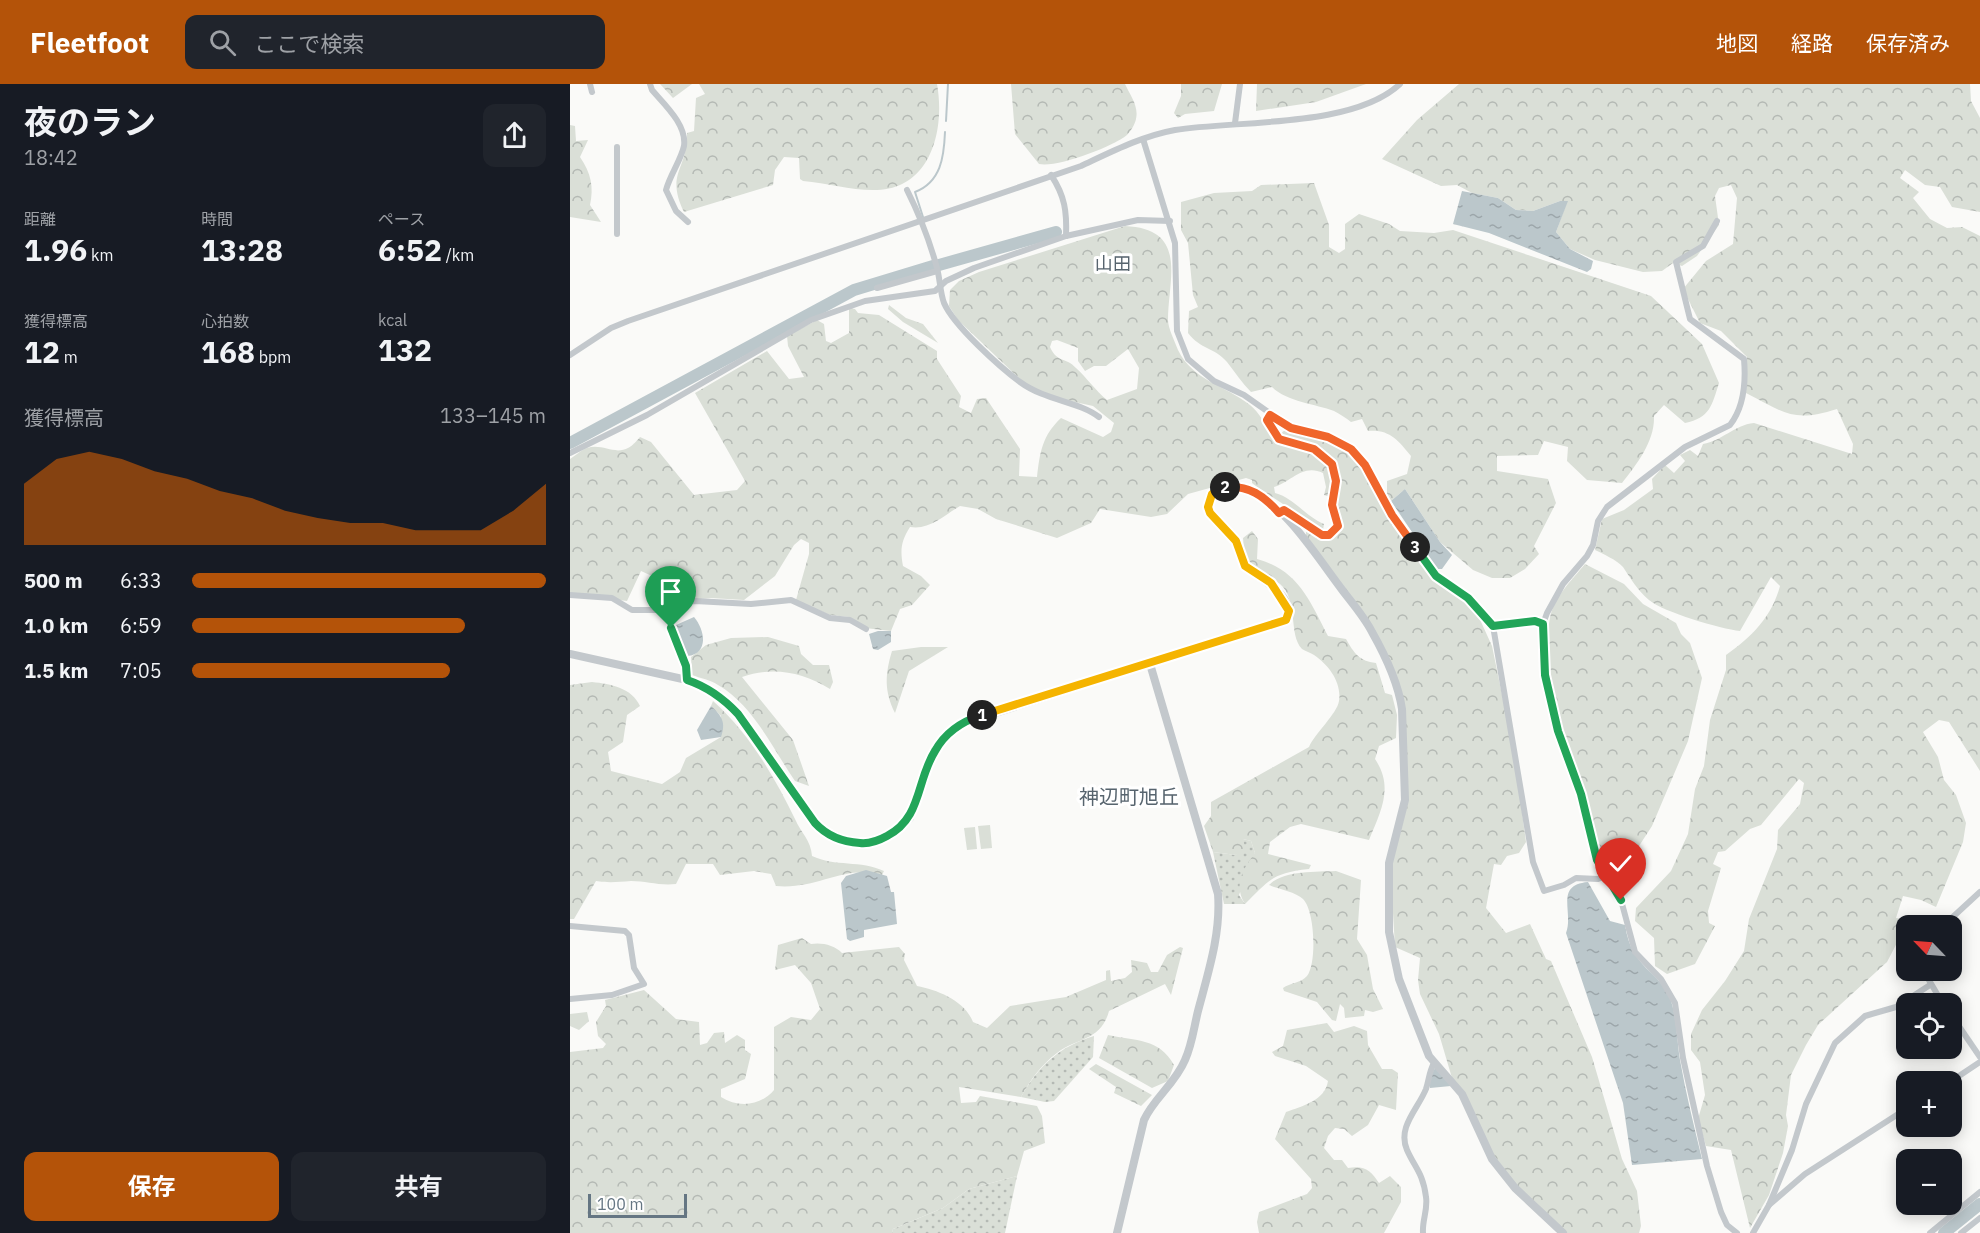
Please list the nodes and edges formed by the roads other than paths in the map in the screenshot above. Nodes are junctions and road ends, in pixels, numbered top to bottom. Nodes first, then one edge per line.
1 (591, 84) edge
2 (650, 84) edge
3 (1240, 84) edge
4 (1400, 84) edge
5 (592, 92) dead end
6 (1235, 123) junction
7 (1143, 142) junction
8 (617, 147) dead end
9 (1052, 175) junction
10 (908, 190) dead end
11 (1170, 221) junction
12 (1717, 221) dead end
13 (688, 222) dead end
14 (920, 222) junction
15 (617, 234) dead end
16 (1065, 236) junction
17 (936, 268) junction
18 (941, 286) junction
19 (877, 288) dead end
20 (570, 355) edge
21 (1270, 415) junction
22 (1099, 417) dead end
23 (570, 453) edge
24 (1279, 513) junction
25 (570, 596) edge
26 (666, 610) junction
27 (1543, 624) junction
28 (1493, 626) junction
29 (866, 629) dead end
30 (570, 654) edge
31 (1150, 664) junction
32 (687, 680) junction
33 (1605, 876) junction
34 (1980, 892) edge
35 (1955, 915) edge
36 (570, 926) edge
37 (1928, 981) edge
38 (1930, 985) junction
39 (1935, 993) edge
40 (570, 999) edge
41 (1962, 1032) edge
42 (1980, 1060) edge
43 (1434, 1063) junction
44 (1962, 1073) edge
45 (1896, 1116) edge
46 (1980, 1192) edge
47 (1769, 1205) junction
48 (1980, 1218) edge
49 (1117, 1233) edge
50 (1423, 1233) edge
51 (1563, 1233) edge
52 (1737, 1233) edge
53 (1753, 1233) edge
54 (1930, 1233) edge
55 (1961, 1233) edge

1 - 5 street
2 - 13 street
3 - 6 street
4 - 6 street
6 - 7 street
7 - 9 street
7 - 11 street
8 - 15 street
9 - 14 street
9 - 16 street
10 - 14 street
11 - 16 street
11 - 21 street
12 - 27 street
14 - 17 street
14 - 20 street
16 - 18 street
17 - 18 street
17 - 19 street
18 - 22 street
18 - 23 street
21 - 24 street
21 - 28 street
24 - 31 street
24 - 43 street
25 - 26 street
26 - 29 street
26 - 32 street
27 - 28 street
27 - 33 street
28 - 33 street
30 - 32 street
31 - 32 street
31 - 49 street
33 - 52 street
34 - 35 street
36 - 40 street
37 - 38 street
38 - 39 street
38 - 47 street
41 - 42 street
42 - 44 street
43 - 50 street
43 - 51 street
45 - 47 street
46 - 54 street
47 - 53 street
48 - 55 street

